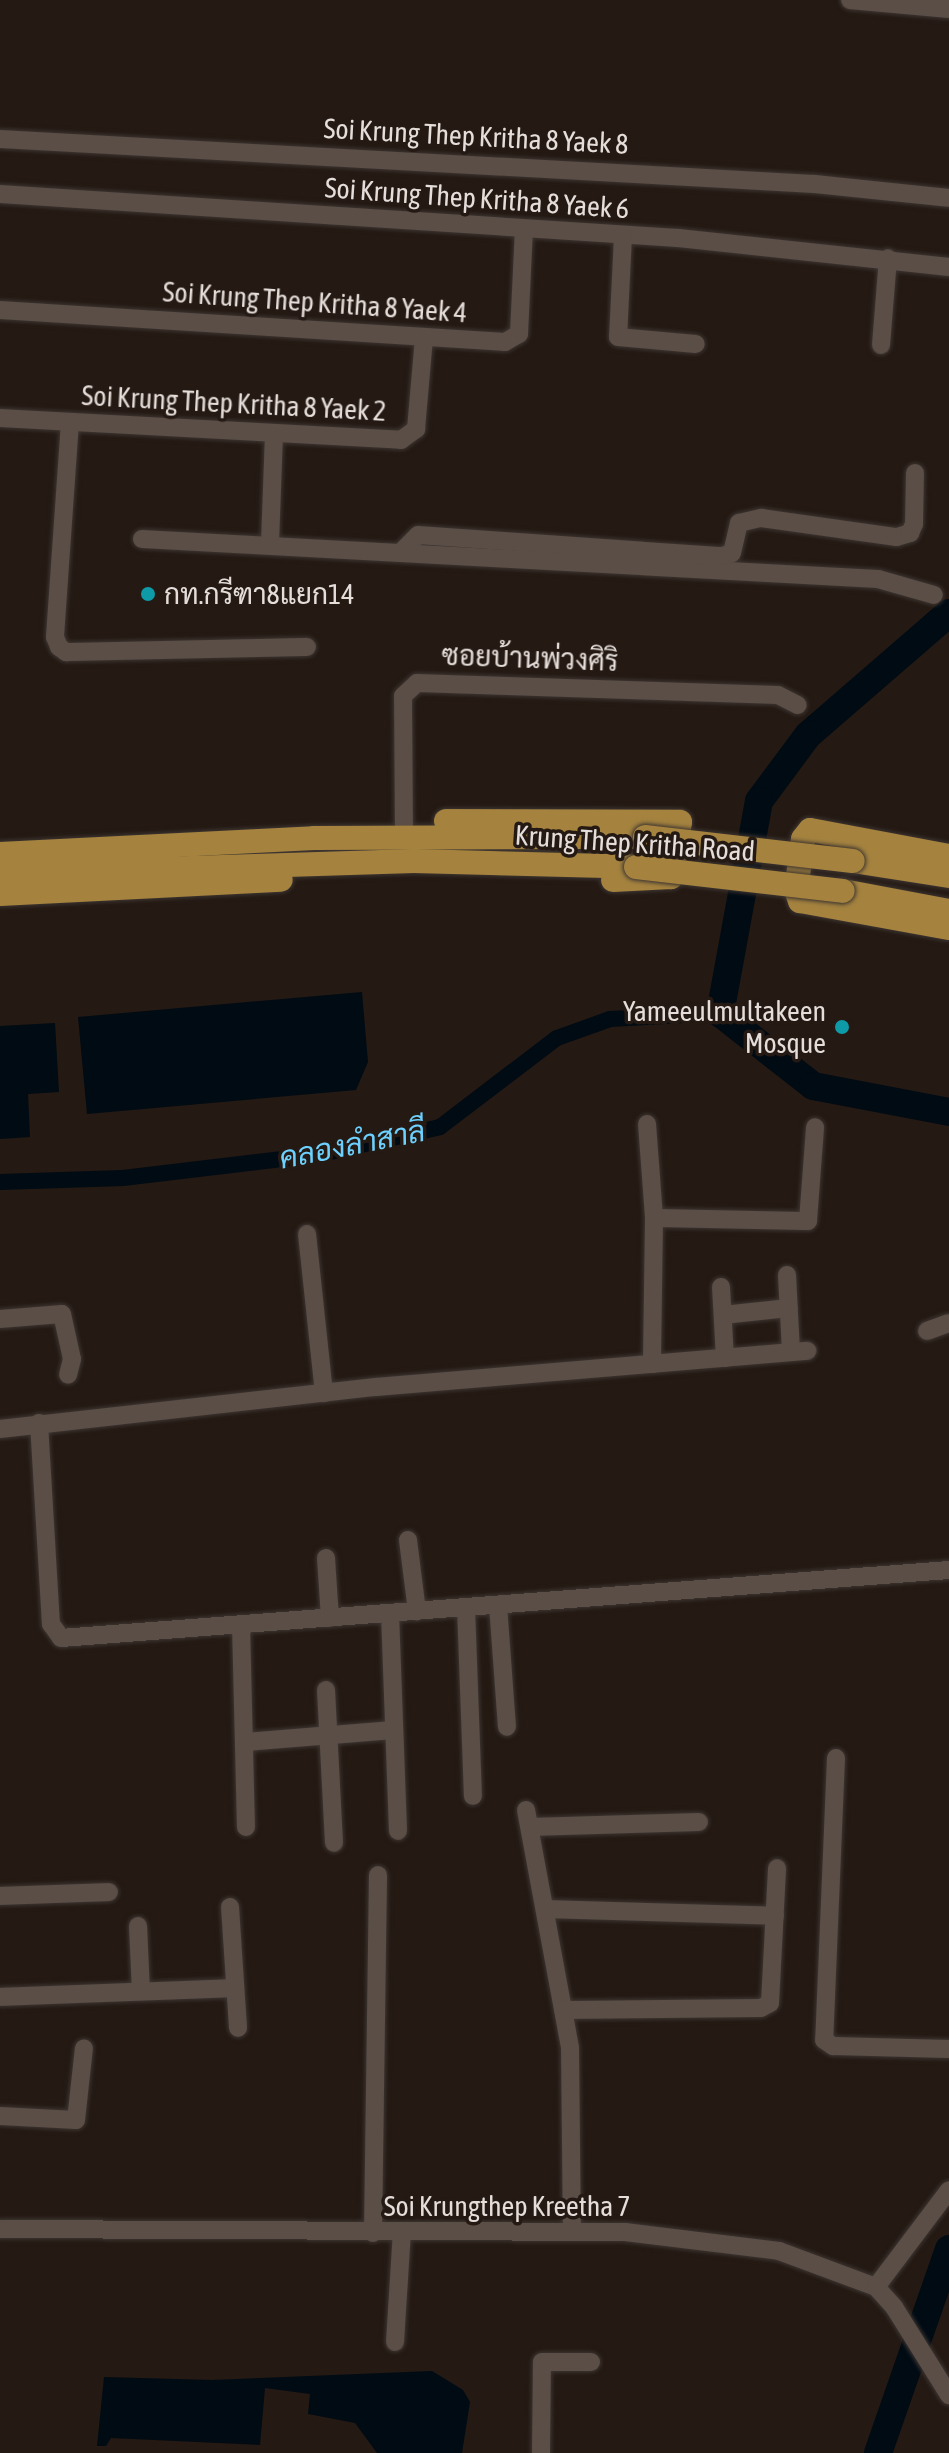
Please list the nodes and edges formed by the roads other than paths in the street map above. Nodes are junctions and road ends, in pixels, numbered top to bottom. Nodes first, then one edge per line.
1 (850, 0) edge
2 (949, 9) edge
3 (0, 139) edge
4 (0, 194) edge
5 (949, 198) edge
6 (524, 229) junction
7 (623, 236) junction
8 (888, 258) junction
9 (949, 267) edge
10 (0, 310) edge
11 (424, 337) junction
12 (696, 344) dead end
13 (881, 345) dead end
14 (0, 418) edge
15 (70, 422) junction
16 (274, 433) junction
17 (915, 473) dead end
18 (142, 539) dead end
19 (270, 543) junction
20 (403, 550) junction
21 (934, 595) dead end
22 (307, 647) dead end
23 (798, 705) dead end
24 (407, 836) junction
25 (0, 838) edge
26 (314, 838) junction
27 (0, 854) edge
28 (949, 856) edge
29 (414, 861) junction
30 (315, 865) junction
31 (0, 874) edge
32 (949, 876) edge
33 (0, 894) edge
34 (949, 911) edge
35 (949, 928) edge
36 (647, 1124) dead end
37 (815, 1127) dead end
38 (654, 1218) junction
39 (307, 1234) dead end
40 (787, 1275) dead end
41 (721, 1287) dead end
42 (789, 1308) junction
43 (723, 1315) junction
44 (0, 1319) edge
45 (949, 1323) edge
46 (927, 1331) dead end
47 (725, 1358) junction
48 (652, 1364) junction
49 (68, 1375) dead end
50 (324, 1393) junction
51 (39, 1423) junction
52 (0, 1429) edge
53 (408, 1540) dead end
54 (326, 1558) dead end
55 (949, 1570) edge
56 (498, 1605) junction
57 (466, 1607) junction
58 (417, 1611) junction
59 (390, 1613) junction
60 (330, 1618) junction
61 (241, 1624) junction
62 (326, 1690) dead end
63 (507, 1727) dead end
64 (394, 1730) junction
65 (328, 1736) junction
66 (245, 1742) junction
67 (836, 1758) dead end
68 (473, 1796) dead end
69 (699, 1822) dead end
70 (246, 1827) dead end
71 (398, 1831) dead end
72 (334, 1843) dead end
73 (777, 1868) dead end
74 (378, 1875) dead end
75 (109, 1892) dead end
76 (0, 1896) edge
77 (230, 1907) dead end
78 (545, 1909) junction
79 (775, 1916) junction
80 (138, 1926) dead end
81 (235, 1988) junction
82 (141, 1991) junction
83 (0, 1997) edge
84 (563, 2010) junction
85 (238, 2028) dead end
86 (84, 2048) dead end
87 (949, 2049) edge
88 (0, 2116) edge
89 (949, 2190) edge
90 (0, 2229) edge
91 (402, 2232) junction
92 (572, 2232) junction
93 (373, 2233) junction
94 (876, 2287) junction
95 (395, 2342) dead end
96 (591, 2362) dead end
97 (945, 2389) edge
98 (541, 2453) edge

1 - 2 street
3 - 5 street, Soi Krung Thep Kritha 8 Yaek 8
4 - 6 street, Soi Krung Thep Kritha 8 Yaek 6
6 - 7 street, Soi Krung Thep Kritha 8 Yaek 6
6 - 11 street, Soi Krung Thep Kritha 8 Yaek 4
7 - 8 street, Soi Krung Thep Kritha 8 Yaek 6
7 - 12 street
8 - 9 street, Soi Krung Thep Kritha 8 Yaek 6
8 - 13 street
10 - 11 street, Soi Krung Thep Kritha 8 Yaek 4
11 - 16 street, Soi Krung Thep Kritha 8 Yaek 2
14 - 15 street, Soi Krung Thep Kritha 8 Yaek 2
15 - 16 street, Soi Krung Thep Kritha 8 Yaek 2
15 - 22 street
16 - 19 street
17 - 20 street
18 - 19 street
19 - 20 street
20 - 21 street
23 - 24 street, ซอยบ้านพ่วงศิริ
24 - 26 main road, Krung Thep Kritha Road
24 - 29 main road
24 - 32 main road, Krung Thep Kritha Road, bridge
25 - 26 main road, Krung Thep Kritha Road
26 - 27 main road, Krung Thep Kritha Road
28 - 35 main road
29 - 30 main road, Krung Thep Kritha Road
29 - 34 main road, Krung Thep Kritha Road, bridge
30 - 31 main road, Krung Thep Kritha Road
30 - 33 main road, Krung Thep Kritha Road
36 - 38 street
37 - 38 street
38 - 48 street
39 - 50 street
40 - 42 street
41 - 43 street
42 - 43 street
42 - 47 street
43 - 47 street
44 - 49 street
45 - 46 street
47 - 48 street
48 - 50 street
50 - 51 street
51 - 52 street
51 - 61 street
53 - 58 street
54 - 60 street
55 - 56 street
56 - 57 street
56 - 63 street
57 - 58 street
57 - 68 street
58 - 59 street
59 - 60 street
59 - 64 street
60 - 61 street
61 - 66 street
62 - 65 street
64 - 65 street
64 - 71 street
65 - 66 street
65 - 72 street
66 - 70 street
67 - 87 street
69 - 78 street
73 - 79 street
74 - 93 street
75 - 76 street
77 - 81 street
78 - 79 street
78 - 84 street
79 - 84 street
80 - 82 street
81 - 82 street
81 - 85 street
82 - 83 street
84 - 92 street
86 - 88 street
89 - 94 street
90 - 93 street, Soi Krungthep Kreetha 7
91 - 92 street, Soi Krungthep Kreetha 7
91 - 93 street, Soi Krungthep Kreetha 7
91 - 95 street
92 - 94 street, Soi Krungthep Kreetha 7
94 - 97 street, Soi Krungthep Kreetha 7
96 - 98 street

